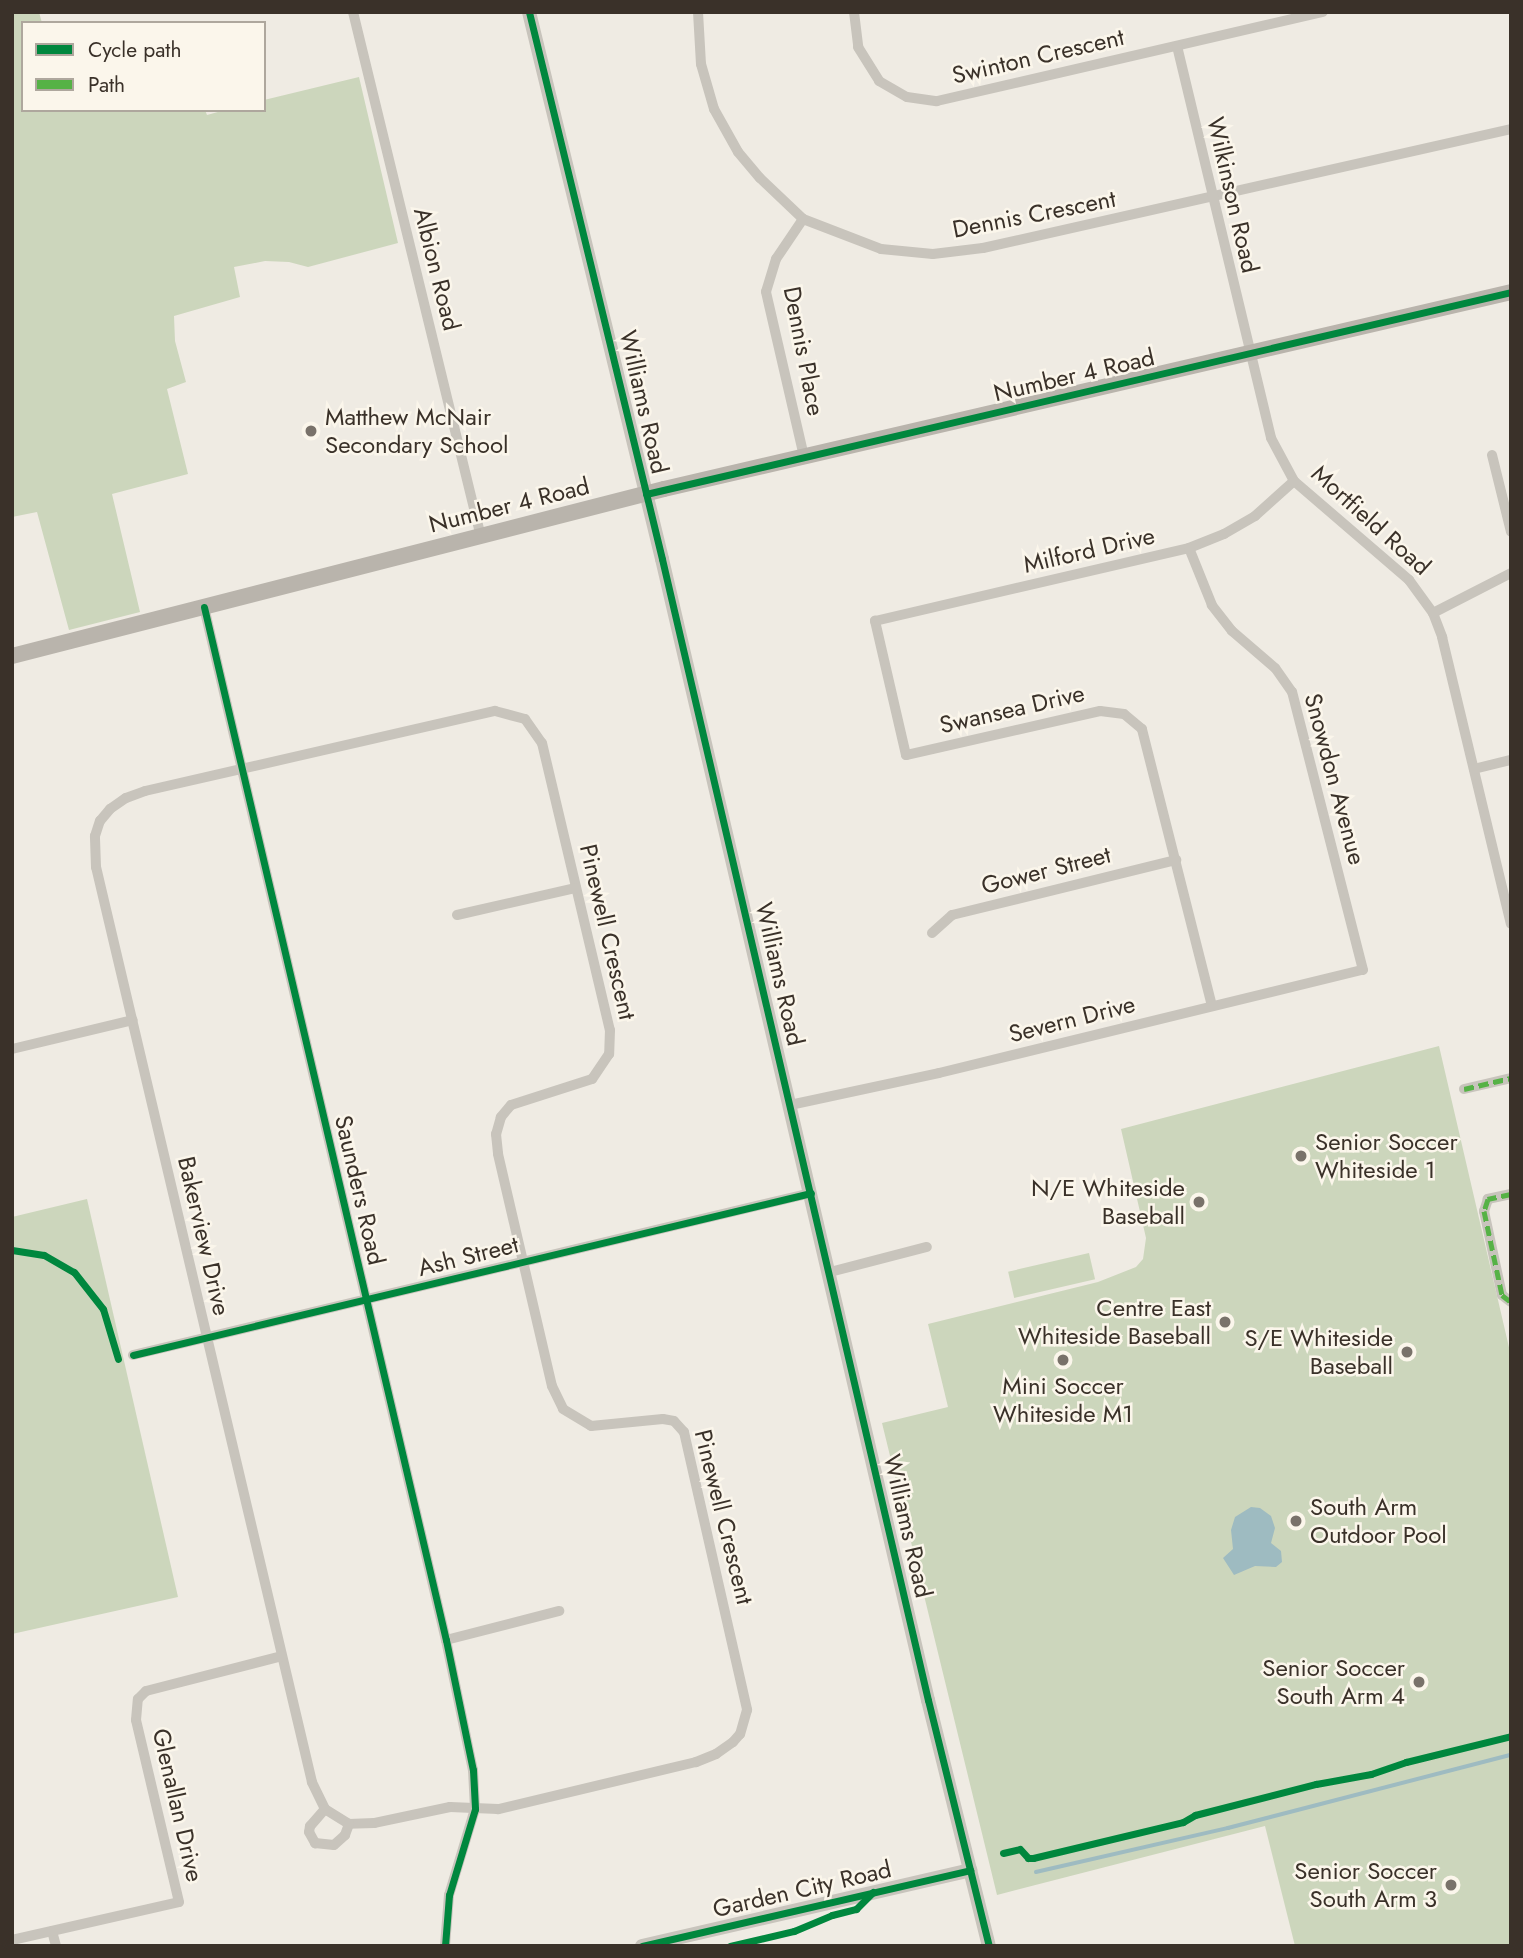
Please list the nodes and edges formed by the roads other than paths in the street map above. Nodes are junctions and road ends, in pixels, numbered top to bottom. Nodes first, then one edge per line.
1 (353, 12) edge
2 (529, 12) edge
3 (698, 12) edge
4 (854, 12) edge
5 (1323, 12) edge
6 (1177, 46) junction
7 (1511, 128) edge
8 (1211, 196) junction
9 (803, 219) junction
10 (1511, 292) edge
11 (1250, 353) junction
12 (1492, 455) dead end
13 (804, 457) junction
14 (1294, 481) junction
15 (646, 494) junction
16 (1511, 532) edge
17 (481, 537) junction
18 (1189, 548) junction
19 (1509, 575) edge
20 (204, 607) junction
21 (1433, 613) junction
22 (875, 621) joint
23 (12, 656) edge
24 (1511, 761) edge
25 (242, 768) junction
26 (1474, 769) junction
27 (1176, 860) junction
28 (576, 888) junction
29 (457, 915) dead end
30 (1511, 924) edge
31 (932, 933) dead end
32 (1363, 970) joint
33 (1212, 1006) junction
34 (133, 1020) junction
35 (12, 1049) edge
36 (1511, 1078) edge
37 (1464, 1089) dead end
38 (790, 1105) junction
39 (811, 1193) junction
40 (1511, 1194) edge
41 (928, 1248) dead end
42 (524, 1262) junction
43 (830, 1272) junction
44 (366, 1301) junction
45 (1511, 1302) edge
46 (207, 1338) junction
47 (133, 1355) dead end
48 (559, 1611) dead end
49 (446, 1640) junction
50 (282, 1657) junction
51 (325, 1809) junction
52 (475, 1809) junction
53 (349, 1824) junction
54 (970, 1870) junction
55 (52, 1931) junction
56 (12, 1940) edge
57 (56, 1946) edge
58 (445, 1946) edge
59 (642, 1946) edge
60 (989, 1946) edge

1 - 17 street, Albion Road
2 - 15 street, Williams Road
3 - 9 street, Dennis Crescent
4 - 6 street, Swinton Crescent
5 - 6 street, Swinton Crescent
6 - 8 street, Wilkinson Road
7 - 8 street, Dennis Crescent
8 - 9 street, Dennis Crescent
8 - 11 street, Wilkinson Road
9 - 13 street, Dennis Place
10 - 11 main road, Number 4 Road
11 - 13 main road, Number 4 Road
11 - 14 street, Mortfield Road
12 - 16 street
13 - 15 main road, Number 4 Road
14 - 18 street, Milford Drive
14 - 21 street, Mortfield Road
15 - 17 main road, Number 4 Road
15 - 38 street, Williams Road
17 - 20 main road, Number 4 Road
18 - 22 street, Milford Drive
18 - 32 street, Snowdon Avenue
19 - 21 street
20 - 23 main road, Number 4 Road
20 - 25 street, Saunders Road
21 - 26 street, Mortfield Road
22 - 27 street, Swansea Drive
24 - 26 street
25 - 28 street, Pinewell Crescent
25 - 34 street, Bakerview Drive
25 - 44 street, Saunders Road
26 - 30 street, Mortfield Road
27 - 31 street, Gower Street
27 - 33 street, Swansea Drive
28 - 29 street
28 - 42 street, Pinewell Crescent
32 - 33 street, Severn Drive
33 - 38 street, Severn Drive
34 - 35 street
34 - 46 street, Bakerview Drive
36 - 37 street
38 - 39 street, Williams Road
39 - 42 street, Ash Street
39 - 43 street, Williams Road
40 - 45 street
41 - 43 street
42 - 44 street, Ash Street
42 - 52 street, Pinewell Crescent
43 - 54 street, Williams Road
44 - 46 street, Ash Street
44 - 49 street, Saunders Road
46 - 47 street, Ash Street
46 - 50 street, Bakerview Drive
48 - 49 street
49 - 52 street, Saunders Road
50 - 51 street, Bakerview Drive
50 - 55 street, Glenallan Drive
51 - 53 street
51 - 53 street
52 - 53 street
52 - 58 street, Saunders Road
54 - 59 street, Garden City Road
54 - 60 street, Williams Road
55 - 56 street, Glenallan Drive
55 - 57 street

